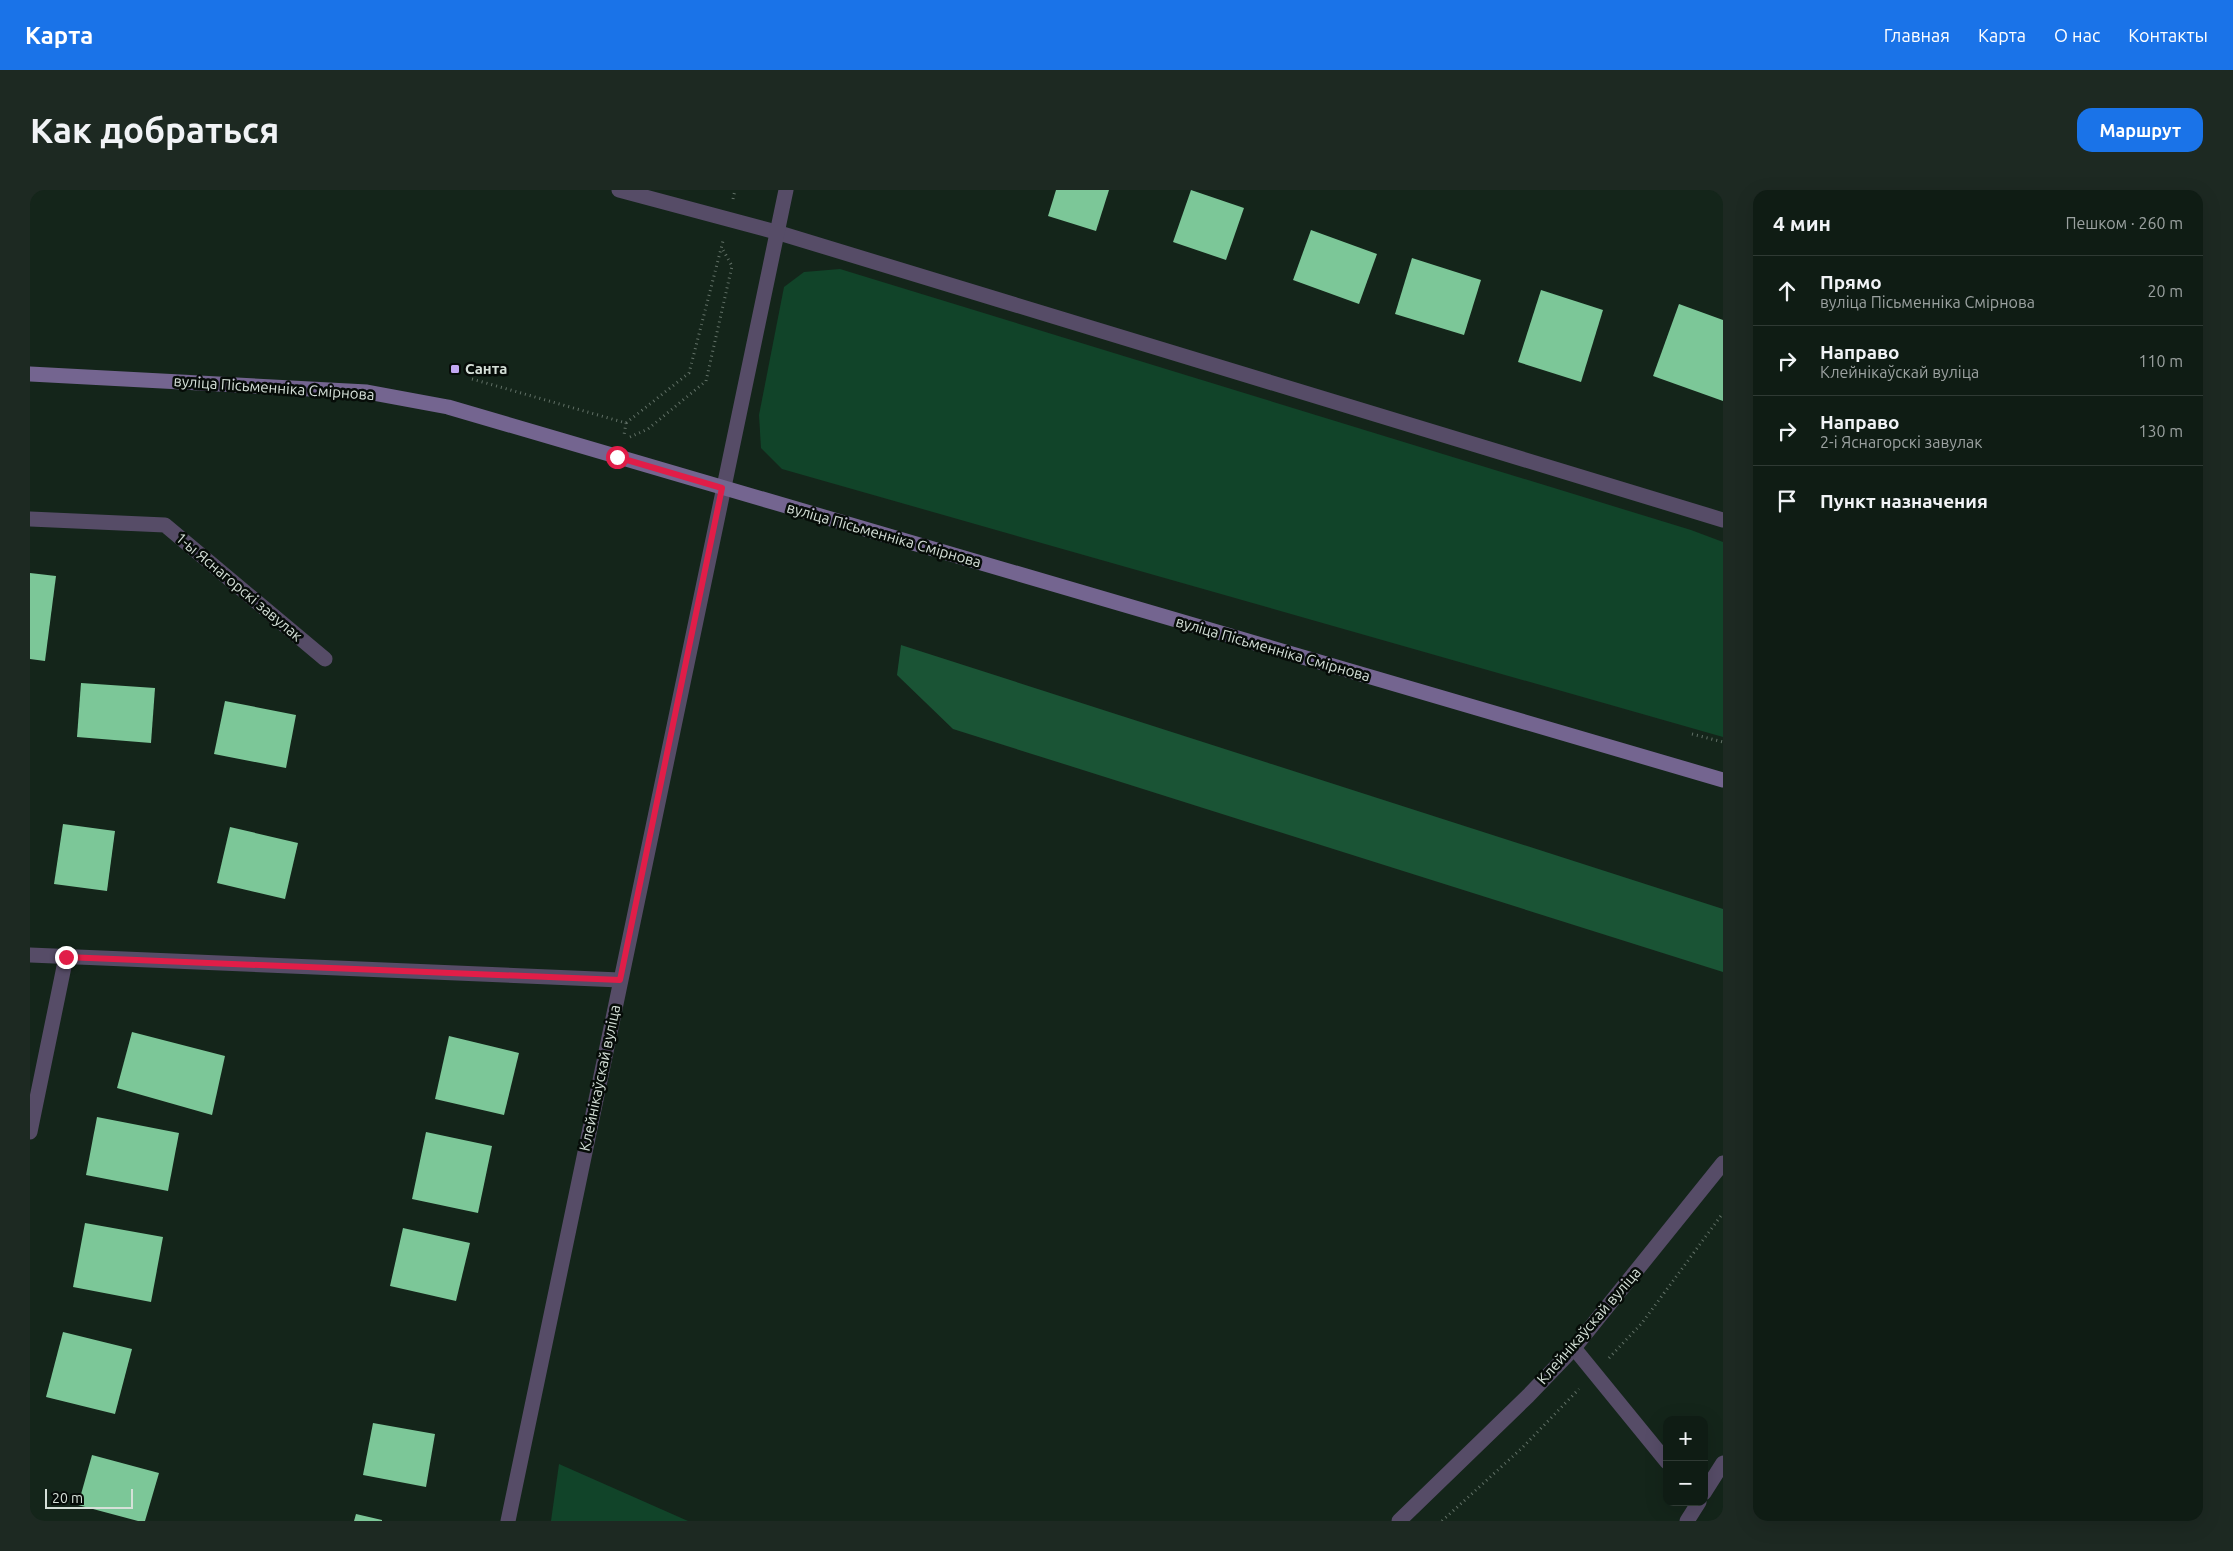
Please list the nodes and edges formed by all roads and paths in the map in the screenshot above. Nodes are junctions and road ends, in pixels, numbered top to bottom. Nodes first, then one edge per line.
1 (619, 190) edge
2 (736, 190) edge
3 (786, 190) edge
4 (728, 218) junction
5 (776, 232) junction
6 (722, 248) junction
7 (30, 374) edge
8 (472, 379) dead end
9 (626, 423) junction
10 (722, 488) junction
11 (30, 519) edge
12 (1723, 520) edge
13 (325, 659) dead end
14 (1692, 734) dead end
15 (1723, 742) edge
16 (1723, 780) edge
17 (30, 956) edge
18 (66, 957) junction
19 (620, 980) junction
20 (30, 1132) edge
21 (1723, 1163) edge
22 (1574, 1348) junction
23 (1666, 1461) edge
24 (1723, 1463) edge
25 (1708, 1487) edge
26 (1696, 1506) edge
27 (508, 1521) edge
28 (1400, 1521) edge
29 (1687, 1521) edge

1 - 4 street
2 - 4 path
3 - 5 street, Клейнікаўскай вуліца
4 - 5 street
4 - 6 path
5 - 10 street, Клейнікаўскай вуліца
5 - 12 street
6 - 9 path
6 - 9 path
7 - 10 main road, вуліца Пісьменніка Смірнова
8 - 9 path
10 - 16 main road, вуліца Пісьменніка Смірнова
10 - 19 street, Клейнікаўскай вуліца
11 - 13 street, 1-ы Яснагорскі завулак
14 - 15 path
17 - 18 street
18 - 19 street
18 - 20 street
19 - 27 street, Клейнікаўскай вуліца
21 - 22 street, Клейнікаўскай вуліца
22 - 23 street
22 - 28 street, Клейнікаўскай вуліца
24 - 25 street
26 - 29 street

